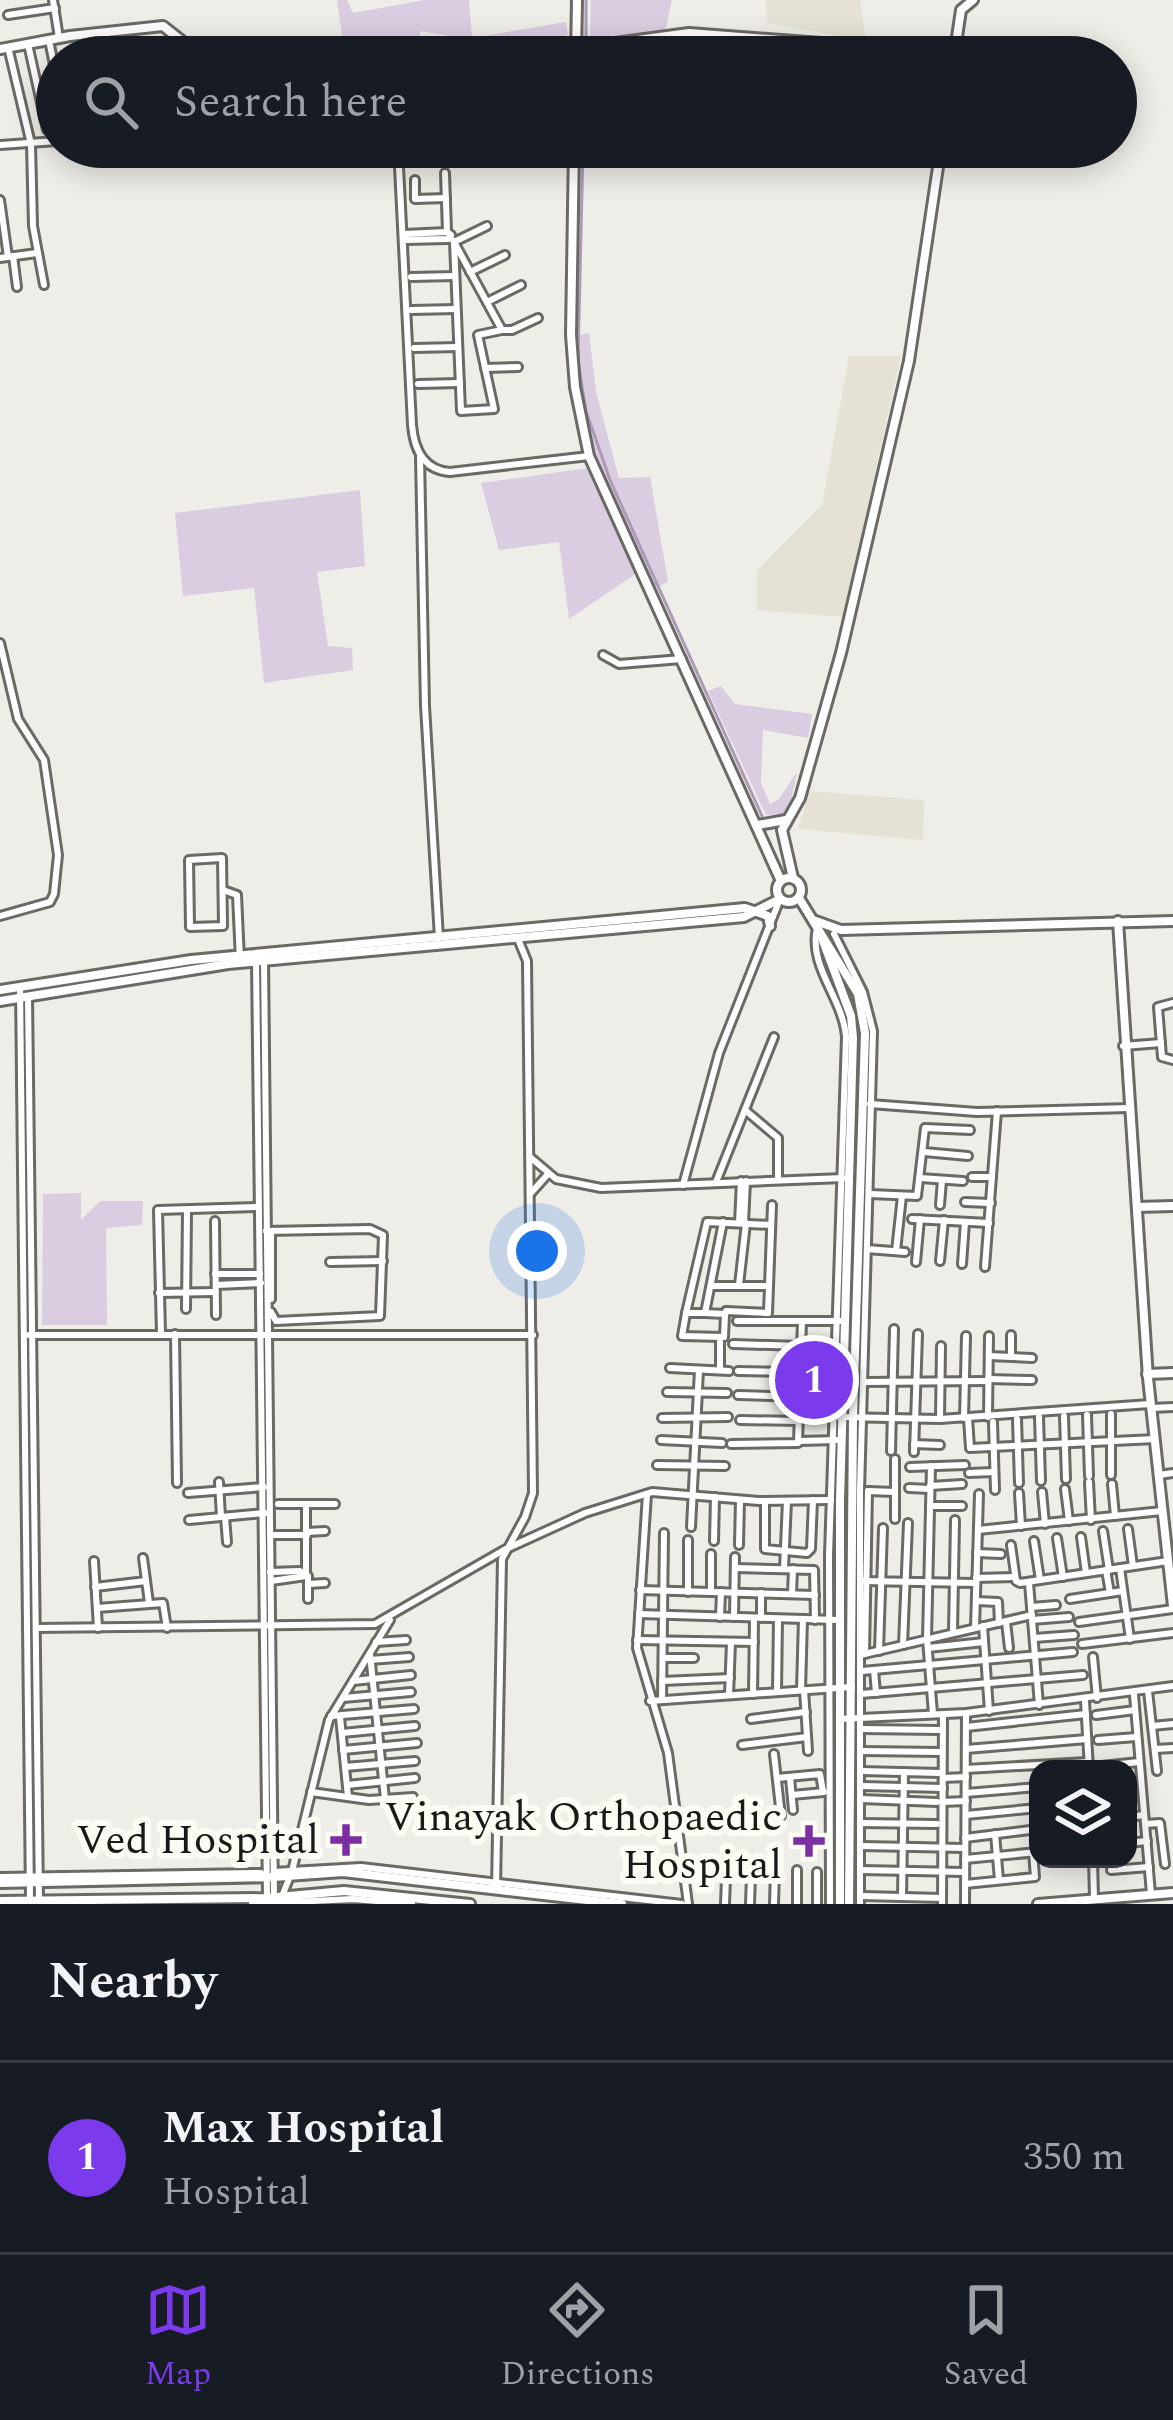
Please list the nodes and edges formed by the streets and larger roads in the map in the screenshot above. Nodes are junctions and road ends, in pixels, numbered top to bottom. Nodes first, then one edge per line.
1 (577, 0) edge
2 (967, 2) edge
3 (54, 4) edge
4 (8, 15) dead end
5 (54, 36) edge
6 (79, 36) edge
7 (176, 36) edge
8 (576, 36) edge
9 (671, 36) edge
10 (729, 36) edge
11 (959, 36) edge
12 (36, 42) edge
13 (28, 44) junction
14 (4, 48) edge
15 (36, 80) edge
16 (36, 143) edge
17 (31, 144) junction
18 (0, 145) edge
19 (400, 168) edge
20 (574, 168) edge
21 (938, 168) edge
22 (445, 173) dead end
23 (415, 180) dead end
24 (446, 198) junction
25 (0, 200) edge
26 (487, 226) dead end
27 (2, 228) edge
28 (405, 237) junction
29 (450, 237) junction
30 (37, 254) junction
31 (505, 255) dead end
32 (7, 257) edge
33 (470, 272) junction
34 (455, 276) junction
35 (411, 277) dead end
36 (521, 284) dead end
37 (44, 285) dead end
38 (16, 287) dead end
39 (487, 302) junction
40 (457, 309) junction
41 (412, 310) dead end
42 (538, 319) dead end
43 (502, 330) junction
44 (458, 347) junction
45 (414, 348) dead end
46 (518, 367) dead end
47 (485, 368) junction
48 (460, 382) junction
49 (418, 384) dead end
50 (589, 456) junction
51 (420, 457) junction
52 (0, 643) edge
53 (602, 655) dead end
54 (682, 659) junction
55 (786, 820) junction
56 (765, 824) junction
57 (793, 878) junction
58 (781, 881) junction
59 (223, 890) junction
60 (799, 898) junction
61 (781, 899) junction
62 (754, 911) junction
63 (0, 916) edge
64 (1118, 921) junction
65 (1173, 921) edge
66 (770, 926) junction
67 (825, 930) junction
68 (516, 934) junction
69 (439, 938) junction
70 (240, 959) junction
71 (260, 959) junction
72 (24, 986) junction
73 (0, 988) edge
74 (24, 998) junction
75 (3, 1001) edge
76 (1173, 1003) edge
77 (20, 1012) junction
78 (1173, 1025) edge
79 (1160, 1026) junction
80 (774, 1037) dead end
81 (1161, 1043) junction
82 (1124, 1046) junction
83 (1173, 1060) edge
84 (868, 1104) junction
85 (1130, 1108) junction
86 (743, 1109) junction
87 (997, 1111) junction
88 (970, 1130) dead end
89 (922, 1152) junction
90 (968, 1156) dead end
91 (530, 1157) junction
92 (548, 1174) junction
93 (993, 1177) junction
94 (920, 1178) junction
95 (857, 1179) junction
96 (778, 1180) junction
97 (942, 1180) junction
98 (744, 1181) junction
99 (716, 1182) junction
100 (683, 1185) junction
101 (530, 1194) junction
102 (866, 1194) junction
103 (902, 1196) junction
104 (964, 1202) dead end
105 (991, 1203) junction
106 (772, 1205) dead end
107 (940, 1205) dead end
108 (1173, 1206) edge
109 (260, 1207) junction
110 (1137, 1207) junction
111 (187, 1209) junction
112 (944, 1220) junction
113 (215, 1222) dead end
114 (723, 1222) junction
115 (965, 1222) junction
116 (743, 1223) junction
117 (989, 1223) junction
118 (771, 1225) junction
119 (266, 1231) junction
120 (863, 1249) junction
121 (383, 1261) junction
122 (940, 1261) dead end
123 (330, 1262) dead end
124 (916, 1262) dead end
125 (962, 1264) dead end
126 (986, 1267) dead end
127 (215, 1274) junction
128 (260, 1278) junction
129 (712, 1286) junction
130 (739, 1286) junction
131 (769, 1286) junction
132 (215, 1288) junction
133 (159, 1293) junction
134 (186, 1293) junction
135 (186, 1309) dead end
136 (686, 1313) junction
137 (705, 1313) junction
138 (725, 1314) junction
139 (215, 1315) dead end
140 (298, 1320) junction
141 (737, 1321) dead end
142 (802, 1321) junction
143 (842, 1321) junction
144 (894, 1329) dead end
145 (265, 1333) junction
146 (298, 1333) junction
147 (161, 1334) junction
148 (175, 1334) junction
149 (918, 1334) dead end
150 (29, 1335) junction
151 (533, 1335) junction
152 (1011, 1335) dead end
153 (966, 1336) dead end
154 (989, 1336) dead end
155 (720, 1342) dead end
156 (733, 1344) dead end
157 (801, 1346) junction
158 (941, 1346) dead end
159 (988, 1356) junction
160 (1011, 1357) junction
161 (1032, 1358) dead end
162 (670, 1369) dead end
163 (699, 1370) junction
164 (729, 1371) junction
165 (800, 1372) junction
166 (1173, 1373) edge
167 (1148, 1374) junction
168 (916, 1380) junction
169 (988, 1380) junction
170 (1032, 1380) dead end
171 (892, 1381) junction
172 (940, 1381) junction
173 (964, 1381) junction
174 (863, 1382) junction
175 (667, 1393) dead end
176 (698, 1393) junction
177 (727, 1393) dead end
178 (841, 1394) junction
179 (738, 1395) dead end
180 (800, 1396) junction
181 (1151, 1406) junction
182 (1173, 1407) edge
183 (1087, 1414) dead end
184 (1111, 1414) dead end
185 (1064, 1415) dead end
186 (849, 1417) junction
187 (1040, 1417) dead end
188 (662, 1418) dead end
189 (696, 1418) junction
190 (728, 1418) dead end
191 (892, 1418) junction
192 (966, 1418) junction
193 (915, 1419) junction
194 (940, 1419) junction
195 (990, 1419) junction
196 (1017, 1419) dead end
197 (740, 1420) dead end
198 (799, 1421) junction
199 (839, 1439) junction
200 (1155, 1439) junction
201 (661, 1440) dead end
202 (799, 1441) junction
203 (695, 1442) junction
204 (1111, 1442) junction
205 (1088, 1444) junction
206 (940, 1445) dead end
207 (1064, 1445) junction
208 (1019, 1446) junction
209 (1040, 1446) junction
210 (993, 1448) junction
211 (657, 1465) dead end
212 (694, 1465) junction
213 (725, 1466) dead end
214 (931, 1466) junction
215 (910, 1467) dead end
216 (994, 1472) junction
217 (1173, 1473) edge
218 (1159, 1475) junction
219 (1066, 1479) dead end
220 (1041, 1481) dead end
221 (177, 1483) dead end
222 (1019, 1483) dead end
223 (962, 1484) dead end
224 (219, 1486) junction
225 (264, 1487) junction
226 (930, 1487) junction
227 (909, 1488) dead end
228 (1065, 1489) dead end
229 (995, 1490) dead end
230 (860, 1491) junction
231 (895, 1492) junction
232 (1042, 1492) dead end
233 (188, 1493) dead end
234 (647, 1493) junction
235 (1019, 1493) dead end
236 (979, 1494) dead end
237 (692, 1495) junction
238 (715, 1497) junction
239 (740, 1499) junction
240 (788, 1500) junction
241 (813, 1500) junction
242 (836, 1500) junction
243 (765, 1501) junction
244 (278, 1504) dead end
245 (306, 1504) junction
246 (335, 1504) dead end
247 (1166, 1505) edge
248 (930, 1506) junction
249 (962, 1506) dead end
250 (265, 1514) junction
251 (223, 1517) junction
252 (1115, 1517) junction
253 (895, 1519) dead end
254 (188, 1520) dead end
255 (955, 1520) dead end
256 (1091, 1520) junction
257 (1069, 1522) junction
258 (908, 1523) dead end
259 (1045, 1524) junction
260 (1022, 1526) junction
261 (691, 1527) dead end
262 (883, 1528) dead end
263 (1128, 1529) dead end
264 (978, 1530) junction
265 (325, 1531) dead end
266 (1103, 1531) dead end
267 (307, 1533) junction
268 (664, 1533) dead end
269 (270, 1535) junction
270 (1081, 1537) dead end
271 (1057, 1538) dead end
272 (688, 1540) dead end
273 (714, 1541) dead end
274 (1034, 1541) dead end
275 (227, 1542) dead end
276 (739, 1545) dead end
277 (1011, 1545) dead end
278 (504, 1550) junction
279 (785, 1552) junction
280 (977, 1553) junction
281 (711, 1554) dead end
282 (1001, 1554) dead end
283 (735, 1556) dead end
284 (142, 1558) dead end
285 (94, 1561) dead end
286 (1168, 1561) junction
287 (1133, 1566) junction
288 (735, 1568) junction
289 (1120, 1568) junction
290 (789, 1569) junction
291 (1107, 1570) junction
292 (1171, 1572) edge
293 (1086, 1573) junction
294 (270, 1576) junction
295 (1064, 1576) junction
296 (1015, 1577) junction
297 (307, 1578) junction
298 (976, 1580) junction
299 (1040, 1580) junction
300 (146, 1581) junction
301 (859, 1581) junction
302 (881, 1581) junction
303 (905, 1582) junction
304 (928, 1582) junction
305 (953, 1582) junction
306 (1029, 1582) junction
307 (325, 1583) dead end
308 (95, 1587) junction
309 (640, 1591) junction
310 (663, 1591) junction
311 (688, 1592) junction
312 (711, 1592) junction
313 (721, 1592) junction
314 (1123, 1592) junction
315 (734, 1593) junction
316 (761, 1593) junction
317 (792, 1594) junction
318 (1110, 1594) junction
319 (815, 1595) junction
320 (308, 1599) dead end
321 (1070, 1599) dead end
322 (976, 1601) junction
323 (1173, 1602) edge
324 (149, 1603) junction
325 (1056, 1605) dead end
326 (97, 1608) junction
327 (1032, 1614) junction
328 (638, 1615) junction
329 (663, 1615) junction
330 (1126, 1615) junction
331 (392, 1617) junction
332 (720, 1617) junction
333 (734, 1617) junction
334 (1069, 1617) dead end
335 (758, 1618) junction
336 (778, 1618) junction
337 (803, 1619) junction
338 (815, 1619) junction
339 (834, 1620) junction
340 (1002, 1622) junction
341 (1079, 1622) dead end
342 (979, 1627) junction
343 (32, 1628) junction
344 (98, 1628) junction
345 (166, 1628) junction
346 (269, 1628) junction
347 (953, 1633) junction
348 (1173, 1633) edge
349 (1074, 1635) dead end
350 (1034, 1638) junction
351 (1130, 1639) junction
352 (406, 1640) dead end
353 (637, 1640) junction
354 (663, 1640) junction
355 (376, 1642) junction
356 (731, 1642) junction
357 (754, 1642) junction
358 (984, 1642) junction
359 (927, 1643) junction
360 (903, 1645) junction
361 (1082, 1645) dead end
362 (1009, 1648) dead end
363 (879, 1651) junction
364 (1073, 1652) dead end
365 (1035, 1655) junction
366 (859, 1656) junction
367 (370, 1657) junction
368 (409, 1657) dead end
369 (662, 1658) junction
370 (694, 1658) dead end
371 (1093, 1658) dead end
372 (985, 1660) junction
373 (929, 1665) junction
374 (874, 1670) junction
375 (860, 1671) junction
376 (411, 1675) dead end
377 (1083, 1675) dead end
378 (730, 1678) junction
379 (372, 1679) junction
380 (1037, 1680) junction
381 (353, 1681) junction
382 (662, 1682) junction
383 (987, 1684) junction
384 (1173, 1686) edge
385 (852, 1687) junction
386 (835, 1688) junction
387 (803, 1690) junction
388 (931, 1690) junction
389 (1148, 1691) junction
390 (411, 1692) dead end
391 (777, 1692) junction
392 (1133, 1693) junction
393 (753, 1694) junction
394 (861, 1694) junction
395 (876, 1694) junction
396 (374, 1695) junction
397 (729, 1695) junction
398 (343, 1698) junction
399 (1097, 1698) junction
400 (1085, 1699) junction
401 (662, 1700) junction
402 (650, 1701) junction
403 (1039, 1705) junction
404 (414, 1709) dead end
405 (1135, 1710) junction
406 (988, 1711) junction
407 (376, 1712) junction
408 (806, 1712) junction
409 (967, 1713) junction
410 (1086, 1714) junction
411 (1096, 1714) dead end
412 (336, 1716) junction
413 (938, 1716) junction
414 (857, 1718) junction
415 (751, 1719) dead end
416 (839, 1719) junction
417 (1173, 1724) edge
418 (415, 1726) dead end
419 (966, 1726) junction
420 (1152, 1726) junction
421 (861, 1730) junction
422 (943, 1730) junction
423 (378, 1731) junction
424 (342, 1733) junction
425 (1137, 1737) junction
426 (807, 1738) junction
427 (1087, 1739) junction
428 (1098, 1740) dead end
429 (417, 1743) dead end
430 (742, 1745) dead end
431 (380, 1748) junction
432 (1173, 1748) edge
433 (966, 1749) junction
434 (1155, 1749) junction
435 (344, 1750) junction
436 (808, 1751) dead end
437 (861, 1751) junction
438 (943, 1752) junction
439 (774, 1754) dead end
440 (1089, 1760) edge
441 (415, 1761) dead end
442 (1137, 1762) edge
443 (1140, 1762) junction
444 (382, 1764) junction
445 (345, 1767) junction
446 (1029, 1769) edge
447 (861, 1771) junction
448 (1157, 1771) dead end
449 (904, 1772) junction
450 (966, 1773) junction
451 (943, 1775) junction
452 (790, 1777) junction
453 (415, 1778) dead end
454 (776, 1778) junction
455 (383, 1781) junction
456 (346, 1785) junction
457 (861, 1786) junction
458 (904, 1787) junction
459 (943, 1788) junction
460 (1029, 1788) edge
461 (1137, 1789) edge
462 (1142, 1789) junction
463 (831, 1791) junction
464 (311, 1792) junction
465 (792, 1795) junction
466 (348, 1797) junction
467 (412, 1797) dead end
468 (966, 1797) junction
469 (385, 1799) junction
470 (861, 1799) junction
471 (904, 1801) junction
472 (940, 1802) junction
473 (1029, 1809) edge
474 (793, 1810) dead end
475 (966, 1815) junction
476 (781, 1816) dead end
477 (1137, 1818) edge
478 (1145, 1819) junction
479 (860, 1823) junction
480 (903, 1823) junction
481 (938, 1824) dead end
482 (1029, 1830) edge
483 (995, 1834) junction
484 (965, 1838) junction
485 (1147, 1841) junction
486 (1137, 1842) edge
487 (860, 1846) junction
488 (903, 1846) junction
489 (942, 1847) junction
490 (965, 1848) junction
491 (1029, 1853) edge
492 (997, 1856) junction
493 (965, 1859) junction
494 (1165, 1864) dead end
495 (1149, 1867) junction
496 (1035, 1868) edge
497 (1093, 1868) edge
498 (775, 1870) dead end
499 (797, 1870) dead end
500 (860, 1870) junction
501 (902, 1870) junction
502 (1111, 1870) dead end
503 (818, 1872) dead end
504 (942, 1872) junction
505 (965, 1872) junction
506 (291, 1874) junction
507 (270, 1875) junction
508 (751, 1876) dead end
509 (726, 1877) dead end
510 (34, 1878) junction
511 (0, 1880) edge
512 (999, 1880) junction
513 (965, 1884) junction
514 (496, 1887) junction
515 (1173, 1893) edge
516 (1151, 1894) junction
517 (902, 1897) junction
518 (1094, 1898) junction
519 (35, 1899) junction
520 (276, 1900) edge
521 (860, 1900) edge
522 (0, 1901) edge
523 (942, 1901) edge
524 (251, 1904) edge
525 (412, 1904) edge
526 (470, 1904) edge
527 (622, 1904) edge
528 (685, 1904) edge
529 (725, 1904) edge
530 (750, 1904) edge
531 (775, 1904) edge
532 (796, 1904) edge
533 (817, 1904) edge
534 (830, 1904) edge
535 (840, 1904) edge
536 (849, 1904) edge
537 (965, 1904) edge
538 (1038, 1904) edge

1 - 8 street
2 - 11 street
3 - 4 street
3 - 5 street
6 - 7 street
9 - 10 street
12 - 13 street
13 - 14 street
13 - 15 street
14 - 17 street
16 - 17 street
17 - 18 street
17 - 30 street
19 - 28 street
20 - 50 street
21 - 55 street
22 - 24 street
23 - 24 street
24 - 29 street
25 - 27 street
26 - 29 street
27 - 32 street
28 - 29 street
28 - 51 street
29 - 33 street
29 - 34 street
30 - 32 street
30 - 37 street
31 - 33 street
32 - 38 street
33 - 39 street
34 - 35 street
34 - 40 street
36 - 39 street
39 - 43 street
40 - 41 street
40 - 44 street
42 - 43 street
43 - 47 street
44 - 45 street
44 - 48 street
46 - 47 street
47 - 48 street
48 - 49 street
50 - 51 street
50 - 54 street
51 - 69 street
52 - 63 street
53 - 54 street
54 - 56 street
55 - 56 street
55 - 57 street
56 - 58 street
57 - 58 street
57 - 60 street
58 - 61 street
59 - 59 street
59 - 70 street
60 - 61 street
60 - 67 street
61 - 62 street
61 - 66 street
62 - 66 street
62 - 68 street
64 - 65 street
64 - 67 street
64 - 82 street
66 - 100 street
67 - 84 street
67 - 95 street
68 - 69 street
68 - 71 street
68 - 91 street
69 - 71 street
70 - 71 street
70 - 72 street
70 - 74 street
71 - 109 street
71 - 119 street
72 - 73 street
72 - 74 street
73 - 75 street
74 - 75 street
74 - 77 street
74 - 150 street
75 - 77 street
76 - 79 street
77 - 150 street
78 - 79 street
79 - 81 street
80 - 86 street
81 - 82 street
81 - 83 street
82 - 85 street
84 - 87 street
84 - 95 street
85 - 87 street
85 - 110 street
86 - 96 street
86 - 99 street
87 - 93 street
88 - 89 street
89 - 90 street
89 - 94 street
91 - 92 street
91 - 101 street
92 - 100 street
92 - 101 street
93 - 97 street
93 - 105 street
94 - 97 street
94 - 103 street
95 - 96 street
95 - 102 street
95 - 143 street
96 - 98 street
97 - 107 street
98 - 99 street
98 - 116 street
99 - 100 street
101 - 151 street
102 - 103 street
102 - 120 street
103 - 120 street
104 - 105 street
105 - 117 street
106 - 118 street
108 - 110 street
109 - 111 street
109 - 119 street
110 - 167 street
111 - 133 street
111 - 134 street
112 - 115 street
112 - 122 street
112 - 124 street
113 - 127 street
114 - 116 street
114 - 129 street
114 - 136 street
115 - 117 street
115 - 125 street
116 - 118 street
116 - 130 street
117 - 126 street
118 - 131 street
119 - 121 street
119 - 128 street
119 - 140 street
119 - 145 street
120 - 174 street
120 - 186 street
121 - 123 street
121 - 140 street
127 - 128 street
127 - 132 street
128 - 132 street
128 - 145 street
129 - 130 street
129 - 137 street
130 - 131 street
131 - 138 street
132 - 134 street
132 - 139 street
133 - 134 street
133 - 147 street
134 - 135 street
136 - 137 street
136 - 138 street
137 - 138 street
140 - 146 street
141 - 142 street
142 - 143 street
142 - 157 street
143 - 178 street
144 - 171 street
145 - 146 street
145 - 148 street
145 - 225 street
145 - 269 street
146 - 151 street
147 - 148 street
147 - 150 street
148 - 221 street
149 - 168 street
150 - 343 street
151 - 278 street
152 - 160 street
153 - 173 street
154 - 159 street
155 - 164 street
156 - 157 street
157 - 165 street
158 - 172 street
159 - 160 street
159 - 169 street
160 - 161 street
162 - 163 street
163 - 164 street
163 - 176 street
164 - 165 street
165 - 180 street
166 - 167 street
167 - 181 street
168 - 171 street
168 - 172 street
168 - 193 street
169 - 170 street
169 - 173 street
169 - 195 street
171 - 174 street
171 - 191 street
172 - 173 street
172 - 194 street
173 - 192 street
174 - 186 street
175 - 176 street
176 - 177 street
176 - 189 street
178 - 180 street
178 - 186 street
179 - 180 street
180 - 198 street
181 - 182 street
181 - 195 street
181 - 200 street
183 - 205 street
184 - 204 street
185 - 207 street
186 - 191 street
186 - 199 street
186 - 230 street
187 - 209 street
188 - 189 street
189 - 190 street
189 - 203 street
191 - 193 street
191 - 231 street
192 - 194 street
192 - 195 street
192 - 210 street
193 - 194 street
193 - 206 street
195 - 210 street
196 - 208 street
197 - 198 street
198 - 202 street
199 - 202 street
199 - 242 street
200 - 204 street
200 - 218 street
201 - 203 street
202 - 203 street
203 - 212 street
204 - 205 street
204 - 252 street
205 - 207 street
205 - 256 street
207 - 209 street
207 - 219 street
208 - 209 street
208 - 210 street
208 - 222 street
209 - 220 street
210 - 216 street
211 - 212 street
212 - 213 street
212 - 237 street
214 - 215 street
214 - 216 street
214 - 226 street
216 - 229 street
217 - 218 street
218 - 247 street
223 - 226 street
224 - 225 street
224 - 233 street
224 - 251 street
225 - 250 street
226 - 227 street
226 - 248 street
228 - 257 street
230 - 231 street
230 - 301 street
230 - 301 street
231 - 253 street
232 - 259 street
234 - 237 street
234 - 278 street
234 - 309 street
235 - 260 street
236 - 264 street
237 - 238 street
237 - 261 street
238 - 239 street
238 - 273 street
239 - 243 street
239 - 276 street
240 - 241 street
240 - 243 street
240 - 279 street
241 - 242 street
241 - 279 street
242 - 339 street
243 - 279 street
244 - 245 street
245 - 246 street
245 - 267 street
247 - 252 street
247 - 286 street
248 - 249 street
248 - 304 street
250 - 251 street
250 - 346 street
251 - 254 street
251 - 275 street
252 - 256 street
255 - 305 street
256 - 257 street
257 - 259 street
258 - 303 street
259 - 260 street
260 - 264 street
262 - 302 street
263 - 287 street
264 - 280 street
265 - 267 street
266 - 291 street
267 - 269 street
267 - 297 street
268 - 310 street
269 - 294 street
270 - 293 street
271 - 295 street
272 - 311 street
274 - 299 street
277 - 296 street
278 - 331 street
278 - 514 street
279 - 290 street
280 - 282 street
280 - 298 street
281 - 312 street
283 - 288 street
284 - 300 street
285 - 308 street
286 - 287 street
286 - 292 street
287 - 289 street
288 - 290 street
288 - 315 street
289 - 291 street
289 - 314 street
290 - 317 street
290 - 319 street
291 - 293 street
291 - 318 street
292 - 323 street
293 - 295 street
294 - 297 street
294 - 346 street
295 - 299 street
296 - 298 street
296 - 306 street
297 - 307 street
297 - 320 street
298 - 305 street
298 - 322 street
299 - 306 street
300 - 308 street
300 - 324 street
301 - 302 street
301 - 366 street
302 - 303 street
302 - 363 street
303 - 304 street
303 - 360 street
304 - 305 street
304 - 359 street
305 - 347 street
306 - 327 street
308 - 326 street
309 - 310 street
309 - 328 street
310 - 311 street
310 - 329 street
311 - 312 street
312 - 313 street
313 - 315 street
313 - 332 street
314 - 318 street
314 - 330 street
315 - 316 street
315 - 333 street
316 - 317 street
316 - 335 street
317 - 319 street
318 - 321 street
319 - 338 street
322 - 340 street
322 - 342 street
323 - 330 street
324 - 326 street
324 - 345 street
325 - 327 street
326 - 344 street
327 - 334 street
327 - 340 street
327 - 350 street
328 - 329 street
328 - 353 street
329 - 332 street
329 - 354 street
330 - 341 street
330 - 351 street
331 - 346 street
331 - 355 street
332 - 333 street
333 - 335 street
335 - 336 street
335 - 357 street
336 - 337 street
336 - 391 street
337 - 338 street
337 - 387 street
338 - 339 street
339 - 386 street
340 - 342 street
340 - 362 street
342 - 347 street
342 - 358 street
343 - 344 street
343 - 510 street
344 - 345 street
345 - 346 street
346 - 507 street
347 - 359 street
348 - 351 street
349 - 350 street
350 - 365 street
351 - 361 street
352 - 355 street
353 - 354 street
353 - 402 street
354 - 356 street
354 - 369 street
355 - 367 street
356 - 357 street
356 - 378 street
357 - 393 street
358 - 359 street
358 - 372 street
359 - 360 street
359 - 373 street
360 - 363 street
363 - 366 street
364 - 365 street
365 - 372 street
365 - 380 street
366 - 375 street
366 - 385 street
367 - 368 street
367 - 379 street
367 - 381 street
369 - 370 street
369 - 382 street
371 - 399 street
372 - 373 street
372 - 383 street
373 - 374 street
373 - 388 street
374 - 375 street
374 - 395 street
375 - 394 street
376 - 379 street
377 - 380 street
378 - 382 street
378 - 397 street
379 - 381 street
379 - 396 street
380 - 383 street
380 - 403 street
381 - 398 street
382 - 401 street
383 - 388 street
383 - 406 street
384 - 389 street
385 - 386 street
385 - 414 street
386 - 387 street
386 - 416 street
386 - 463 street
387 - 391 street
387 - 408 street
388 - 395 street
388 - 413 street
389 - 392 street
389 - 420 street
390 - 396 street
391 - 393 street
392 - 399 street
392 - 405 street
393 - 397 street
394 - 395 street
394 - 414 street
396 - 398 street
396 - 407 street
397 - 401 street
398 - 412 street
399 - 400 street
400 - 403 street
400 - 410 street
401 - 402 street
402 - 528 street
403 - 406 street
404 - 407 street
405 - 411 street
405 - 425 street
406 - 409 street
407 - 412 street
407 - 423 street
408 - 415 street
408 - 426 street
409 - 413 street
409 - 419 street
410 - 419 street
410 - 427 street
412 - 424 street
412 - 464 street
413 - 414 street
413 - 422 street
414 - 416 street
414 - 421 street
414 - 536 street
416 - 463 street
417 - 420 street
418 - 423 street
419 - 433 street
420 - 434 street
421 - 422 street
421 - 437 street
422 - 438 street
423 - 424 street
423 - 431 street
424 - 435 street
425 - 428 street
425 - 443 street
426 - 430 street
426 - 436 street
427 - 433 street
427 - 440 street
429 - 431 street
431 - 435 street
431 - 444 street
432 - 434 street
433 - 450 street
434 - 448 street
435 - 445 street
437 - 438 street
437 - 447 street
438 - 451 street
439 - 454 street
441 - 444 street
442 - 443 street
443 - 462 street
444 - 445 street
444 - 455 street
445 - 456 street
446 - 450 street
447 - 449 street
447 - 457 street
449 - 451 street
449 - 458 street
450 - 451 street
450 - 468 street
451 - 459 street
452 - 454 street
452 - 463 street
452 - 465 street
453 - 455 street
454 - 476 street
455 - 456 street
455 - 469 street
456 - 466 street
457 - 458 street
457 - 470 street
458 - 459 street
458 - 471 street
459 - 472 street
460 - 468 street
461 - 462 street
462 - 478 street
463 - 465 street
463 - 534 street
463 - 535 street
464 - 466 street
464 - 506 street
465 - 474 street
466 - 469 street
467 - 469 street
468 - 472 street
468 - 475 street
470 - 471 street
470 - 479 street
471 - 472 street
471 - 480 street
472 - 489 street
473 - 475 street
475 - 484 street
477 - 478 street
478 - 485 street
478 - 494 street
479 - 480 street
479 - 487 street
480 - 481 street
480 - 488 street
482 - 483 street
483 - 484 street
483 - 492 street
484 - 490 street
485 - 486 street
485 - 495 street
487 - 488 street
487 - 500 street
488 - 489 street
488 - 501 street
489 - 490 street
489 - 504 street
490 - 493 street
491 - 492 street
492 - 493 street
492 - 512 street
493 - 505 street
495 - 502 street
495 - 516 street
496 - 512 street
497 - 518 street
498 - 531 street
499 - 532 street
500 - 501 street
500 - 521 street
501 - 504 street
501 - 517 street
503 - 533 street
504 - 505 street
504 - 523 street
505 - 513 street
506 - 507 street
506 - 514 street
506 - 520 street
507 - 510 street
507 - 520 street
508 - 530 street
509 - 529 street
510 - 511 street
510 - 519 street
512 - 513 street
513 - 537 street
514 - 527 street
514 - 528 street
515 - 516 street
516 - 518 street
517 - 521 street
517 - 523 street
518 - 538 street
519 - 520 street
519 - 522 street
520 - 524 street
520 - 525 street
520 - 526 street

